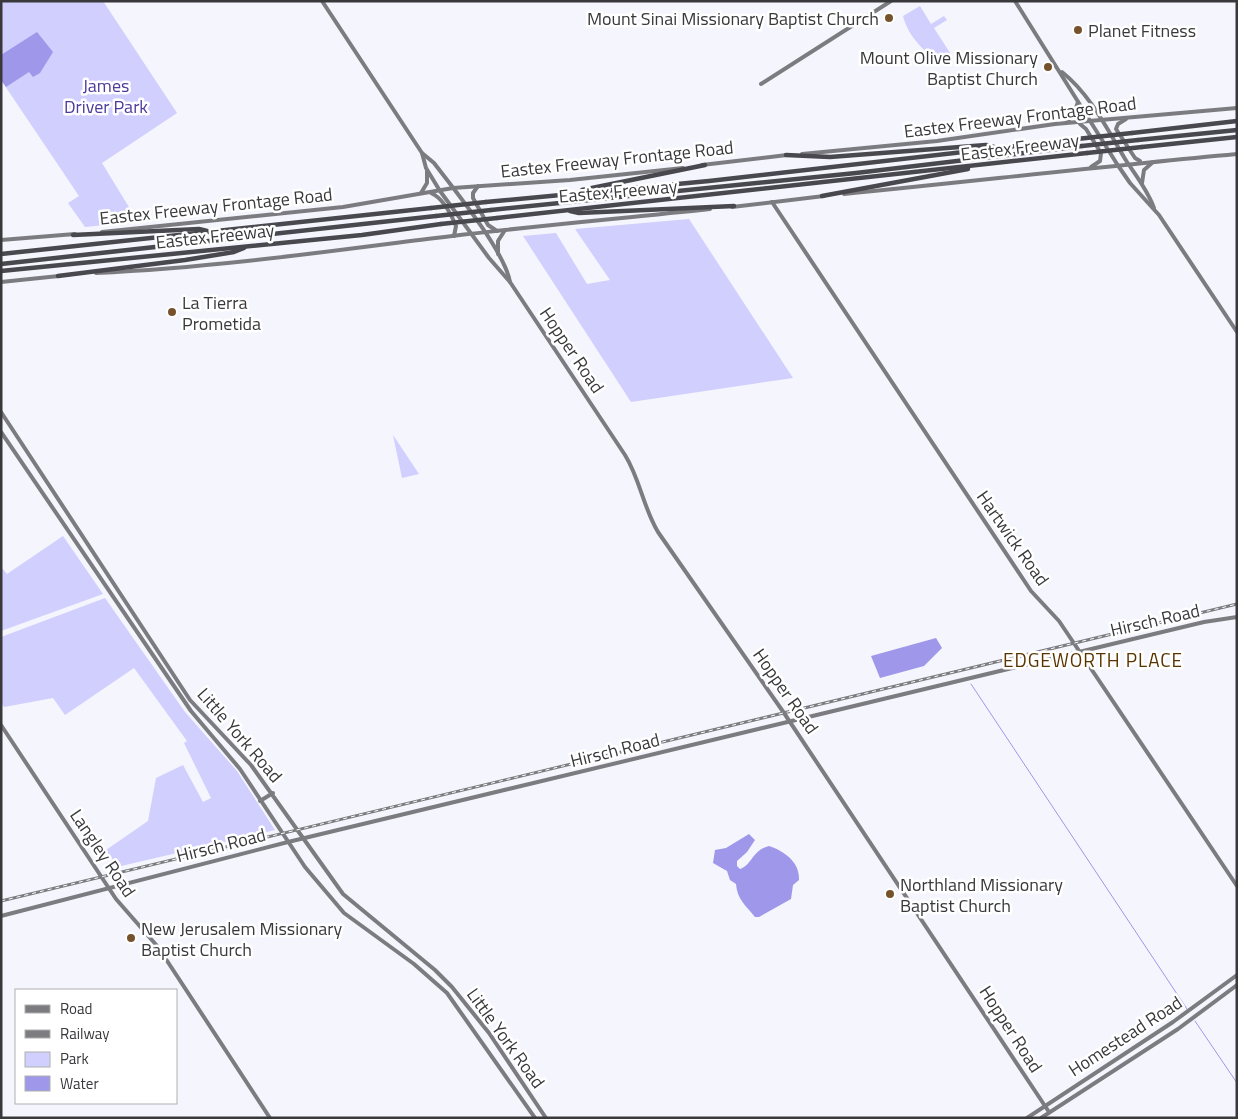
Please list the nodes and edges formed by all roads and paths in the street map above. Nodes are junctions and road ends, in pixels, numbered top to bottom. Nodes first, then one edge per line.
1 (322, 1) edge
2 (891, 1) edge
3 (1015, 1) edge
4 (1060, 70) junction
5 (761, 84) dead end
6 (1078, 86) junction
7 (1071, 91) junction
8 (1078, 102) junction
9 (1237, 108) edge
10 (1131, 118) junction
11 (1237, 121) edge
12 (1091, 122) junction
13 (1102, 122) junction
14 (1078, 123) junction
15 (1065, 124) junction
16 (1237, 130) edge
17 (1237, 137) edge
18 (998, 148) junction
19 (422, 153) junction
20 (1237, 154) edge
21 (786, 155) junction
22 (1155, 161) junction
23 (1142, 162) junction
24 (1128, 163) junction
25 (1117, 164) junction
26 (706, 165) junction
27 (977, 166) junction
28 (1089, 168) junction
29 (427, 171) junction
30 (1142, 182) junction
31 (1130, 183) junction
32 (478, 186) junction
33 (453, 188) junction
34 (440, 191) junction
35 (427, 192) junction
36 (420, 193) junction
37 (822, 196) junction
38 (538, 198) junction
39 (772, 202) junction
40 (734, 206) junction
41 (564, 210) junction
42 (1155, 210) junction
43 (505, 230) junction
44 (498, 231) junction
45 (211, 232) junction
46 (484, 232) junction
47 (471, 234) junction
48 (73, 235) junction
49 (454, 236) junction
50 (1, 240) edge
51 (248, 246) junction
52 (1, 254) edge
53 (498, 254) junction
54 (1, 264) edge
55 (1, 271) edge
56 (58, 276) junction
57 (1, 282) edge
58 (510, 282) junction
59 (1237, 332) edge
60 (1, 412) edge
61 (1, 432) edge
62 (62, 501) junction
63 (52, 507) junction
64 (1237, 617) edge
65 (1080, 652) junction
66 (790, 722) junction
67 (1, 725) edge
68 (273, 793) junction
69 (260, 801) junction
70 (302, 839) junction
71 (288, 842) junction
72 (1237, 886) edge
73 (109, 889) junction
74 (1, 916) edge
75 (1237, 975) edge
76 (1237, 985) edge
77 (480, 1021) junction
78 (1173, 1022) junction
79 (472, 1026) junction
80 (1178, 1029) junction
81 (498, 1046) junction
82 (490, 1051) junction
83 (1096, 1072) junction
84 (1102, 1079) junction
85 (1045, 1106) junction
86 (1049, 1112) junction
87 (270, 1118) edge
88 (535, 1118) edge
89 (546, 1118) edge
90 (1027, 1118) edge
91 (1040, 1118) edge

1 - 19 main road, Hopper Road
2 - 5 main road
3 - 4 main road
4 - 6 main road
4 - 7 main road
6 - 7 main road
6 - 13 main road
7 - 8 main road
8 - 12 main road
8 - 15 main road
9 - 10 main road, Eastex Freeway Frontage Road
10 - 13 main road, Eastex Freeway Frontage Road
10 - 23 main road
11 - 18 highway, Eastex Freeway, bridge
12 - 13 main road, Eastex Freeway Frontage Road
12 - 14 main road, Eastex Freeway Frontage Road
12 - 25 main road
13 - 24 main road
14 - 15 main road, Eastex Freeway Frontage Road
14 - 28 main road
15 - 21 main road, Eastex Freeway Frontage Road
16 - 54 highway, bridge
17 - 27 highway, Eastex Freeway, bridge
18 - 21 highway
18 - 38 highway, Eastex Freeway
19 - 29 main road, Hopper Road
19 - 33 main road, Hopper Road
20 - 22 main road
21 - 26 main road, Eastex Freeway Frontage Road
22 - 23 main road
22 - 30 main road
23 - 24 main road
24 - 25 main road
24 - 30 main road
25 - 28 main road
25 - 31 main road
26 - 32 main road, Eastex Freeway Frontage Road
26 - 38 highway
27 - 37 highway
27 - 41 highway, Eastex Freeway
28 - 37 main road
29 - 34 main road, Hopper Road
29 - 36 main road
30 - 31 main road
30 - 42 main road
31 - 42 main road
32 - 33 main road, Eastex Freeway Frontage Road
32 - 44 main road
33 - 34 main road, Eastex Freeway Frontage Road
33 - 46 main road, Hopper Road
34 - 35 main road, Eastex Freeway Frontage Road
34 - 47 main road, Hopper Road
35 - 36 main road, Eastex Freeway Frontage Road
35 - 49 main road
36 - 48 main road, Eastex Freeway Frontage Road
37 - 39 main road
38 - 45 highway, Eastex Freeway, bridge
39 - 40 main road
39 - 65 main road, Hartwick Road
40 - 41 highway
40 - 43 main road
41 - 51 highway, Eastex Freeway, bridge
42 - 59 main road
43 - 44 main road
43 - 53 main road
44 - 46 main road
45 - 48 highway
45 - 52 highway, Eastex Freeway
46 - 47 main road
46 - 53 main road, Hopper Road
47 - 49 main road
47 - 58 main road, Hopper Road
48 - 50 main road, Eastex Freeway Frontage Road
49 - 56 main road
51 - 55 highway, Eastex Freeway
51 - 56 highway
53 - 58 main road, Hopper Road
56 - 57 main road
58 - 66 main road, Hopper Road
60 - 62 main road, Little York Road
61 - 63 main road, Little York Road
62 - 63 main road
62 - 68 main road, Little York Road
63 - 69 main road, Little York Road
64 - 65 main road, Hirsch Road
65 - 66 main road, Hirsch Road
65 - 72 main road, Hartwick Road
66 - 70 main road, Hirsch Road
66 - 85 main road, Hopper Road
67 - 73 main road, Langley Road
68 - 69 main road
68 - 70 main road, Little York Road
69 - 71 main road, Little York Road
70 - 71 main road, Hirsch Road
70 - 77 main road, Little York Road
71 - 73 main road, Hirsch Road
71 - 79 main road, Little York Road
73 - 74 main road, Hirsch Road
73 - 87 main road, Langley Road
75 - 78 main road, Homestead Road
76 - 80 main road, Homestead Road
77 - 79 main road
77 - 81 main road, Little York Road
78 - 80 main road
78 - 83 main road, Homestead Road
79 - 82 main road, Little York Road
80 - 84 main road, Homestead Road
81 - 82 main road
81 - 89 main road, Little York Road
82 - 88 main road, Little York Road
83 - 84 main road
83 - 85 main road, Homestead Road
84 - 86 main road, Homestead Road
85 - 86 main road, Hopper Road
85 - 90 main road, Homestead Road
86 - 91 main road, Homestead Road

